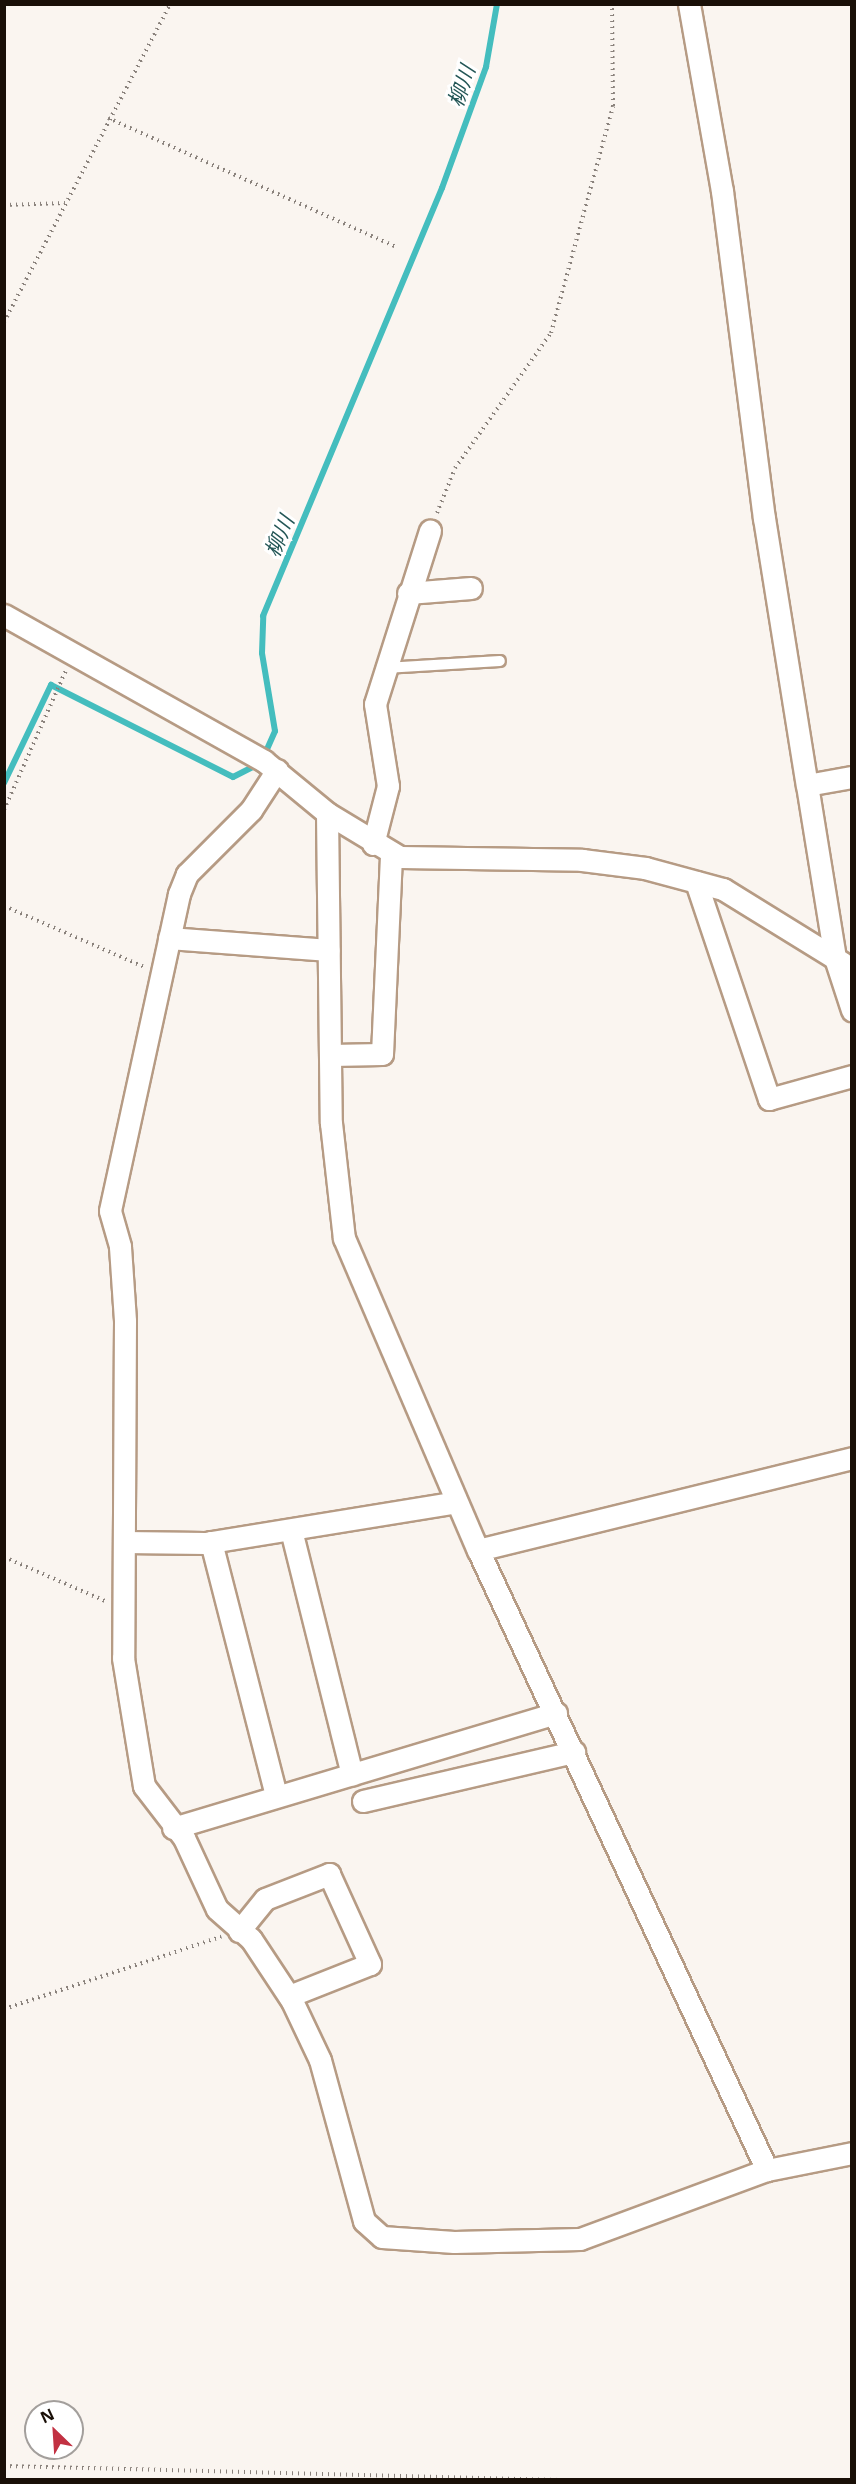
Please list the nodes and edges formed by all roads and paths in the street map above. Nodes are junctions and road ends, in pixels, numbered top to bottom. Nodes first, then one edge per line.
1 (170, 4) edge
2 (612, 4) edge
3 (689, 4) edge
4 (108, 118) junction
5 (65, 203) junction
6 (4, 205) edge
7 (396, 247) dead end
8 (4, 321) edge
9 (430, 531) joint
10 (471, 588) dead end
11 (408, 593) junction
12 (4, 615) edge
13 (73, 653) junction
14 (500, 661) dead end
15 (385, 668) junction
16 (277, 770) junction
17 (852, 777) edge
18 (807, 785) junction
19 (4, 810) edge
20 (327, 813) junction
21 (382, 848) junction
22 (696, 882) junction
23 (4, 906) edge
24 (169, 938) junction
25 (329, 950) junction
26 (843, 963) edge
27 (161, 974) junction
28 (852, 1010) edge
29 (331, 1055) junction
30 (852, 1076) edge
31 (852, 1458) edge
32 (457, 1502) junction
33 (291, 1530) junction
34 (124, 1542) junction
35 (211, 1542) junction
36 (478, 1550) junction
37 (4, 1557) edge
38 (123, 1609) junction
39 (556, 1713) junction
40 (574, 1752) junction
41 (352, 1774) junction
42 (276, 1796) junction
43 (363, 1801) dead end
44 (173, 1828) junction
45 (239, 1931) junction
46 (289, 1996) junction
47 (4, 2009) edge
48 (852, 2153) edge
49 (767, 2170) junction
50 (4, 2466) edge
51 (560, 2480) edge

1 - 4 path
2 - 9 path
3 - 18 street
4 - 5 path
4 - 7 path
5 - 6 path
5 - 8 path
9 - 11 street
10 - 11 street
11 - 15 street
12 - 13 street
13 - 16 street
13 - 19 path
14 - 15 lane
15 - 21 street
16 - 20 street
16 - 24 street
17 - 18 street
18 - 26 street
20 - 21 street
20 - 25 street
21 - 22 street
21 - 29 street
22 - 26 street
22 - 30 street
23 - 27 path
24 - 25 street
24 - 27 street
25 - 29 street
26 - 28 street
27 - 34 street
29 - 32 street
31 - 36 street
32 - 33 street
32 - 36 street
33 - 35 street
33 - 41 street
34 - 35 street
34 - 38 street
35 - 42 street
36 - 39 street
37 - 38 path
38 - 44 street
39 - 40 street
39 - 41 street
40 - 43 street
40 - 49 street
41 - 42 street
42 - 44 street
44 - 45 street
45 - 46 street
45 - 46 street
45 - 47 path
46 - 49 street
48 - 49 street
50 - 51 path

